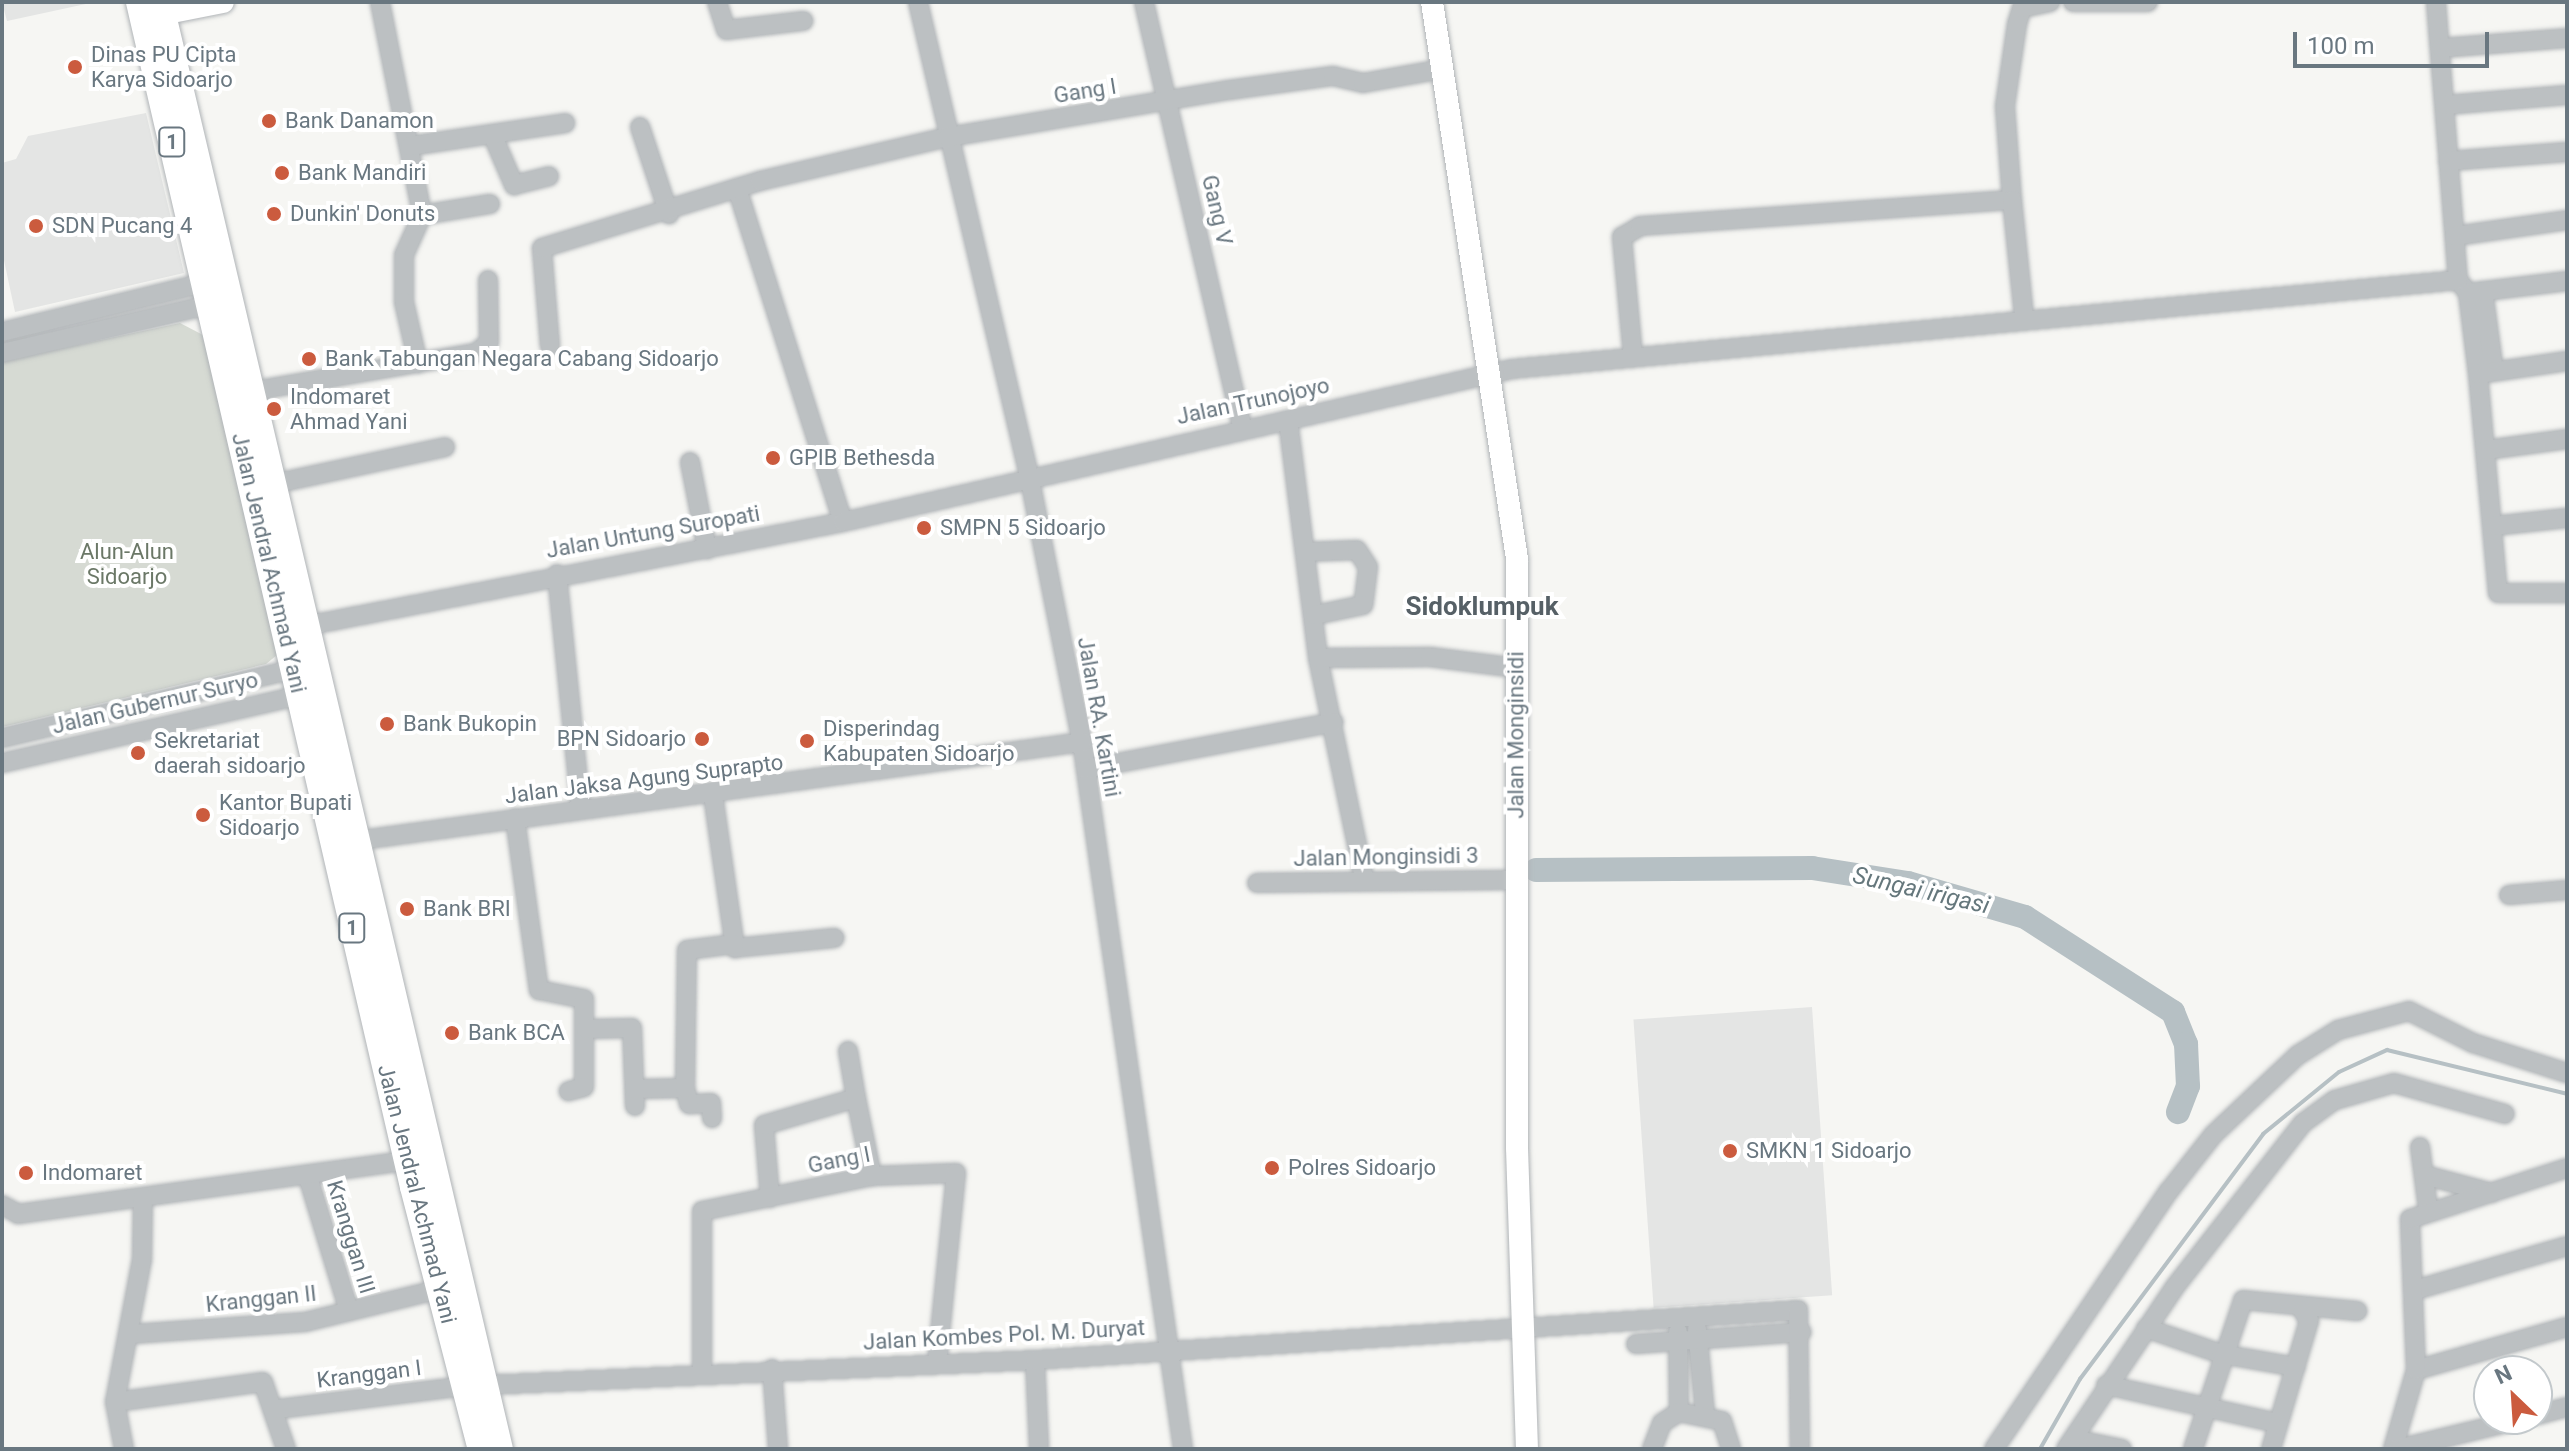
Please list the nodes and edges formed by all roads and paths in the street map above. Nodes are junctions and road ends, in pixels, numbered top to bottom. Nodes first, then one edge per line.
1 (223, 2) edge
2 (380, 2) edge
3 (717, 2) edge
4 (918, 2) edge
5 (1144, 2) edge
6 (1432, 2) edge
7 (2050, 2) edge
8 (2073, 2) edge
9 (2148, 2) edge
10 (2436, 2) edge
11 (154, 6) edge
12 (803, 21) dead end
13 (2567, 38) edge
14 (2441, 48) junction
15 (1442, 69) junction
16 (2567, 95) edge
17 (1167, 103) junction
18 (2445, 105) junction
19 (565, 123) dead end
20 (640, 127) dead end
21 (492, 134) junction
22 (948, 137) junction
23 (410, 146) junction
24 (2567, 152) edge
25 (2448, 161) junction
26 (549, 176) dead end
27 (737, 188) junction
28 (2012, 200) junction
29 (490, 204) dead end
30 (669, 214) junction
31 (422, 215) junction
32 (2567, 220) edge
33 (2455, 236) junction
34 (488, 280) dead end
35 (2567, 281) edge
36 (2470, 288) junction
37 (215, 296) junction
38 (2024, 316) junction
39 (2, 332) edge
40 (550, 346) dead end
41 (2, 353) edge
42 (1633, 356) junction
43 (2567, 361) edge
44 (418, 363) junction
45 (2486, 372) junction
46 (1486, 374) junction
47 (253, 391) junction
48 (1288, 420) junction
49 (1242, 428) junction
50 (2567, 439) edge
51 (445, 447) dead end
52 (2486, 450) junction
53 (690, 462) dead end
54 (1030, 480) junction
55 (273, 484) junction
56 (2567, 518) edge
57 (843, 522) junction
58 (2493, 526) junction
59 (707, 549) junction
60 (1305, 552) junction
61 (557, 574) junction
62 (2567, 593) edge
63 (1315, 615) junction
64 (295, 628) junction
65 (1318, 658) junction
66 (303, 667) junction
67 (1517, 668) junction
68 (309, 693) junction
69 (1334, 722) junction
70 (2, 738) edge
71 (1082, 742) junction
72 (2, 763) edge
73 (1086, 769) junction
74 (713, 795) junction
75 (581, 809) junction
76 (515, 818) junction
77 (354, 841) junction
78 (1364, 879) junction
79 (1516, 880) junction
80 (1257, 883) dead end
81 (2567, 890) edge
82 (2509, 895) dead end
83 (834, 938) dead end
84 (734, 944) junction
85 (586, 1029) junction
86 (848, 1051) dead end
87 (2567, 1073) edge
88 (569, 1091) dead end
89 (856, 1098) junction
90 (687, 1100) junction
91 (2505, 1114) dead end
92 (712, 1118) dead end
93 (2420, 1147) dead end
94 (407, 1161) junction
95 (2567, 1168) edge
96 (872, 1176) junction
97 (2428, 1176) junction
98 (308, 1177) junction
99 (2492, 1193) junction
100 (143, 1197) junction
101 (770, 1198) junction
102 (2428, 1209) junction
103 (7, 1212) edge
104 (2567, 1246) edge
105 (440, 1289) junction
106 (2415, 1290) junction
107 (349, 1311) junction
108 (2303, 1311) junction
109 (2357, 1311) dead end
110 (1677, 1319) junction
111 (1696, 1319) junction
112 (2567, 1327) edge
113 (2146, 1328) junction
114 (1525, 1330) junction
115 (1802, 1332) junction
116 (132, 1334) junction
117 (1678, 1341) junction
118 (1698, 1341) junction
119 (1636, 1344) dead end
120 (1169, 1352) junction
121 (2221, 1354) junction
122 (1035, 1360) junction
123 (937, 1363) junction
124 (2296, 1367) junction
125 (772, 1369) junction
126 (2416, 1370) junction
127 (702, 1373) junction
128 (2106, 1385) junction
129 (475, 1386) junction
130 (115, 1402) junction
131 (2206, 1408) junction
132 (278, 1409) junction
133 (1679, 1412) junction
134 (1705, 1413) junction
135 (2277, 1423) junction
136 (2473, 1431) edge
137 (2069, 1444) edge
138 (124, 1449) edge
139 (286, 1449) edge
140 (481, 1449) edge
141 (500, 1449) edge
142 (778, 1449) edge
143 (1039, 1449) edge
144 (1183, 1449) edge
145 (1527, 1449) edge
146 (1652, 1449) edge
147 (1731, 1449) edge
148 (1800, 1449) edge
149 (1994, 1449) edge
150 (2122, 1449) edge
151 (2193, 1449) edge
152 (2271, 1449) edge
153 (2396, 1449) edge

1 - 11 main road
2 - 23 street
3 - 12 street
4 - 22 street, Jalan RA. Kartini
5 - 17 street, Gang V
6 - 15 main road, Jalan Monginsidi
7 - 28 street
8 - 9 street
10 - 14 street
11 - 37 highway, Jalan Jendral Achmad Yani / 1
13 - 14 street
14 - 18 street
15 - 17 street, Gang I
15 - 46 main road, Jalan Monginsidi
16 - 18 street
17 - 22 street, Gang I
17 - 49 street, Gang V
18 - 25 street
19 - 21 street
20 - 30 street
21 - 23 street
21 - 26 street
22 - 27 street, Gang I
22 - 54 street, Jalan RA. Kartini
23 - 31 street
24 - 25 street
25 - 33 street
27 - 30 street, Gang I
27 - 57 street
28 - 38 street
28 - 42 street
29 - 31 street
30 - 40 street, Gang I
31 - 44 street
32 - 33 street
33 - 36 street
34 - 44 street
35 - 36 street, Jalan Trunojoyo
36 - 38 street, Jalan Trunojoyo
36 - 45 street
37 - 39 street
37 - 41 street
37 - 47 highway, Jalan Jendral Achmad Yani / 1
37 - 64 highway, Jalan Jendral Achmad Yani / 1
38 - 42 street, Jalan Trunojoyo
42 - 46 street, Jalan Trunojoyo
43 - 45 street
44 - 47 street
45 - 52 street
46 - 48 street, Jalan Trunojoyo
46 - 67 main road, Jalan Monginsidi
47 - 55 highway, Jalan Jendral Achmad Yani / 1
48 - 49 street, Jalan Trunojoyo
48 - 60 street
49 - 54 street, Jalan Trunojoyo
50 - 52 street
51 - 55 street
52 - 58 street
53 - 59 street
54 - 57 street, Jalan Untung Suropati
54 - 71 street, Jalan RA. Kartini
55 - 64 highway, Jalan Jendral Achmad Yani / 1
56 - 58 street
57 - 59 street, Jalan Untung Suropati
58 - 62 street
59 - 61 street, Jalan Untung Suropati
60 - 63 street
60 - 63 street
61 - 64 street, Jalan Untung Suropati
61 - 75 street
63 - 65 street
64 - 66 highway, Jalan Jendral Achmad Yani / 1
65 - 67 street
65 - 69 street
66 - 68 highway, Jalan Jendral Achmad Yani / 1
66 - 70 street, Jalan Gubernur Suryo
67 - 79 main road, Jalan Monginsidi
68 - 72 street, Jalan Gubernur Suryo
68 - 77 highway, Jalan Jendral Achmad Yani / 1
68 - 94 highway, Jalan Jendral Achmad Yani / 1
69 - 73 street
69 - 78 street
71 - 73 street, Jalan RA. Kartini
71 - 74 street, Jalan Jaksa Agung Suprapto
73 - 120 street, Jalan RA. Kartini
74 - 75 street, Jalan Jaksa Agung Suprapto
74 - 84 street
75 - 76 street, Jalan Jaksa Agung Suprapto
76 - 77 street, Jalan Jaksa Agung Suprapto
76 - 85 street
77 - 129 highway, Jalan Jendral Achmad Yani / 1
78 - 79 street, Jalan Monginsidi 3
78 - 80 street, Jalan Monginsidi 3
79 - 114 main road, Jalan Monginsidi
81 - 82 street
83 - 84 street
84 - 90 street
85 - 88 street
85 - 90 street
86 - 89 street
87 - 149 street
89 - 96 street
89 - 101 street
90 - 92 street
91 - 113 street
93 - 97 street
94 - 98 street
94 - 105 highway, Jalan Jendral Achmad Yani / 1
95 - 99 street
96 - 101 street, Gang I
96 - 123 street, Gang I
97 - 99 street
97 - 102 street
98 - 100 street
98 - 107 street, Kranggan III
99 - 102 street
100 - 103 street
100 - 116 street
101 - 127 street, Gang I
102 - 106 street
104 - 106 street
105 - 107 street, Kranggan II
105 - 129 highway, Jalan Jendral Achmad Yani / 1
106 - 126 street
107 - 116 street, Kranggan II
108 - 109 street
108 - 121 street
108 - 124 street
110 - 111 street, Jalan Kombes Pol. M. Duryat
110 - 114 street, Jalan Kombes Pol. M. Duryat
110 - 117 street
111 - 115 street, Jalan Kombes Pol. M. Duryat
111 - 118 street
112 - 126 street
113 - 121 street
113 - 128 street
114 - 120 street, Jalan Kombes Pol. M. Duryat
114 - 145 main road, Jalan Monginsidi
115 - 118 street
115 - 148 street
116 - 130 street
117 - 118 street
117 - 119 street
117 - 133 street
118 - 134 street
120 - 122 street, Jalan Kombes Pol. M. Duryat
120 - 144 street, Jalan RA. Kartini
121 - 124 street
121 - 131 street
122 - 123 street, Jalan Kombes Pol. M. Duryat
122 - 143 street
123 - 125 street, Jalan Kombes Pol. M. Duryat
124 - 135 street
125 - 127 street, Jalan Kombes Pol. M. Duryat
125 - 142 street
126 - 153 street
127 - 129 street, Jalan Kombes Pol. M. Duryat
128 - 131 street
128 - 137 street
129 - 132 street, Kranggan I
129 - 140 highway, Jalan Jendral Achmad Yani / 1
129 - 141 highway, Jalan Jendral Achmad Yani / 1
130 - 132 street
130 - 138 street
131 - 135 street
131 - 151 street
132 - 139 street
133 - 134 street
133 - 146 street
134 - 147 street
135 - 152 street
136 - 153 street
137 - 150 street

